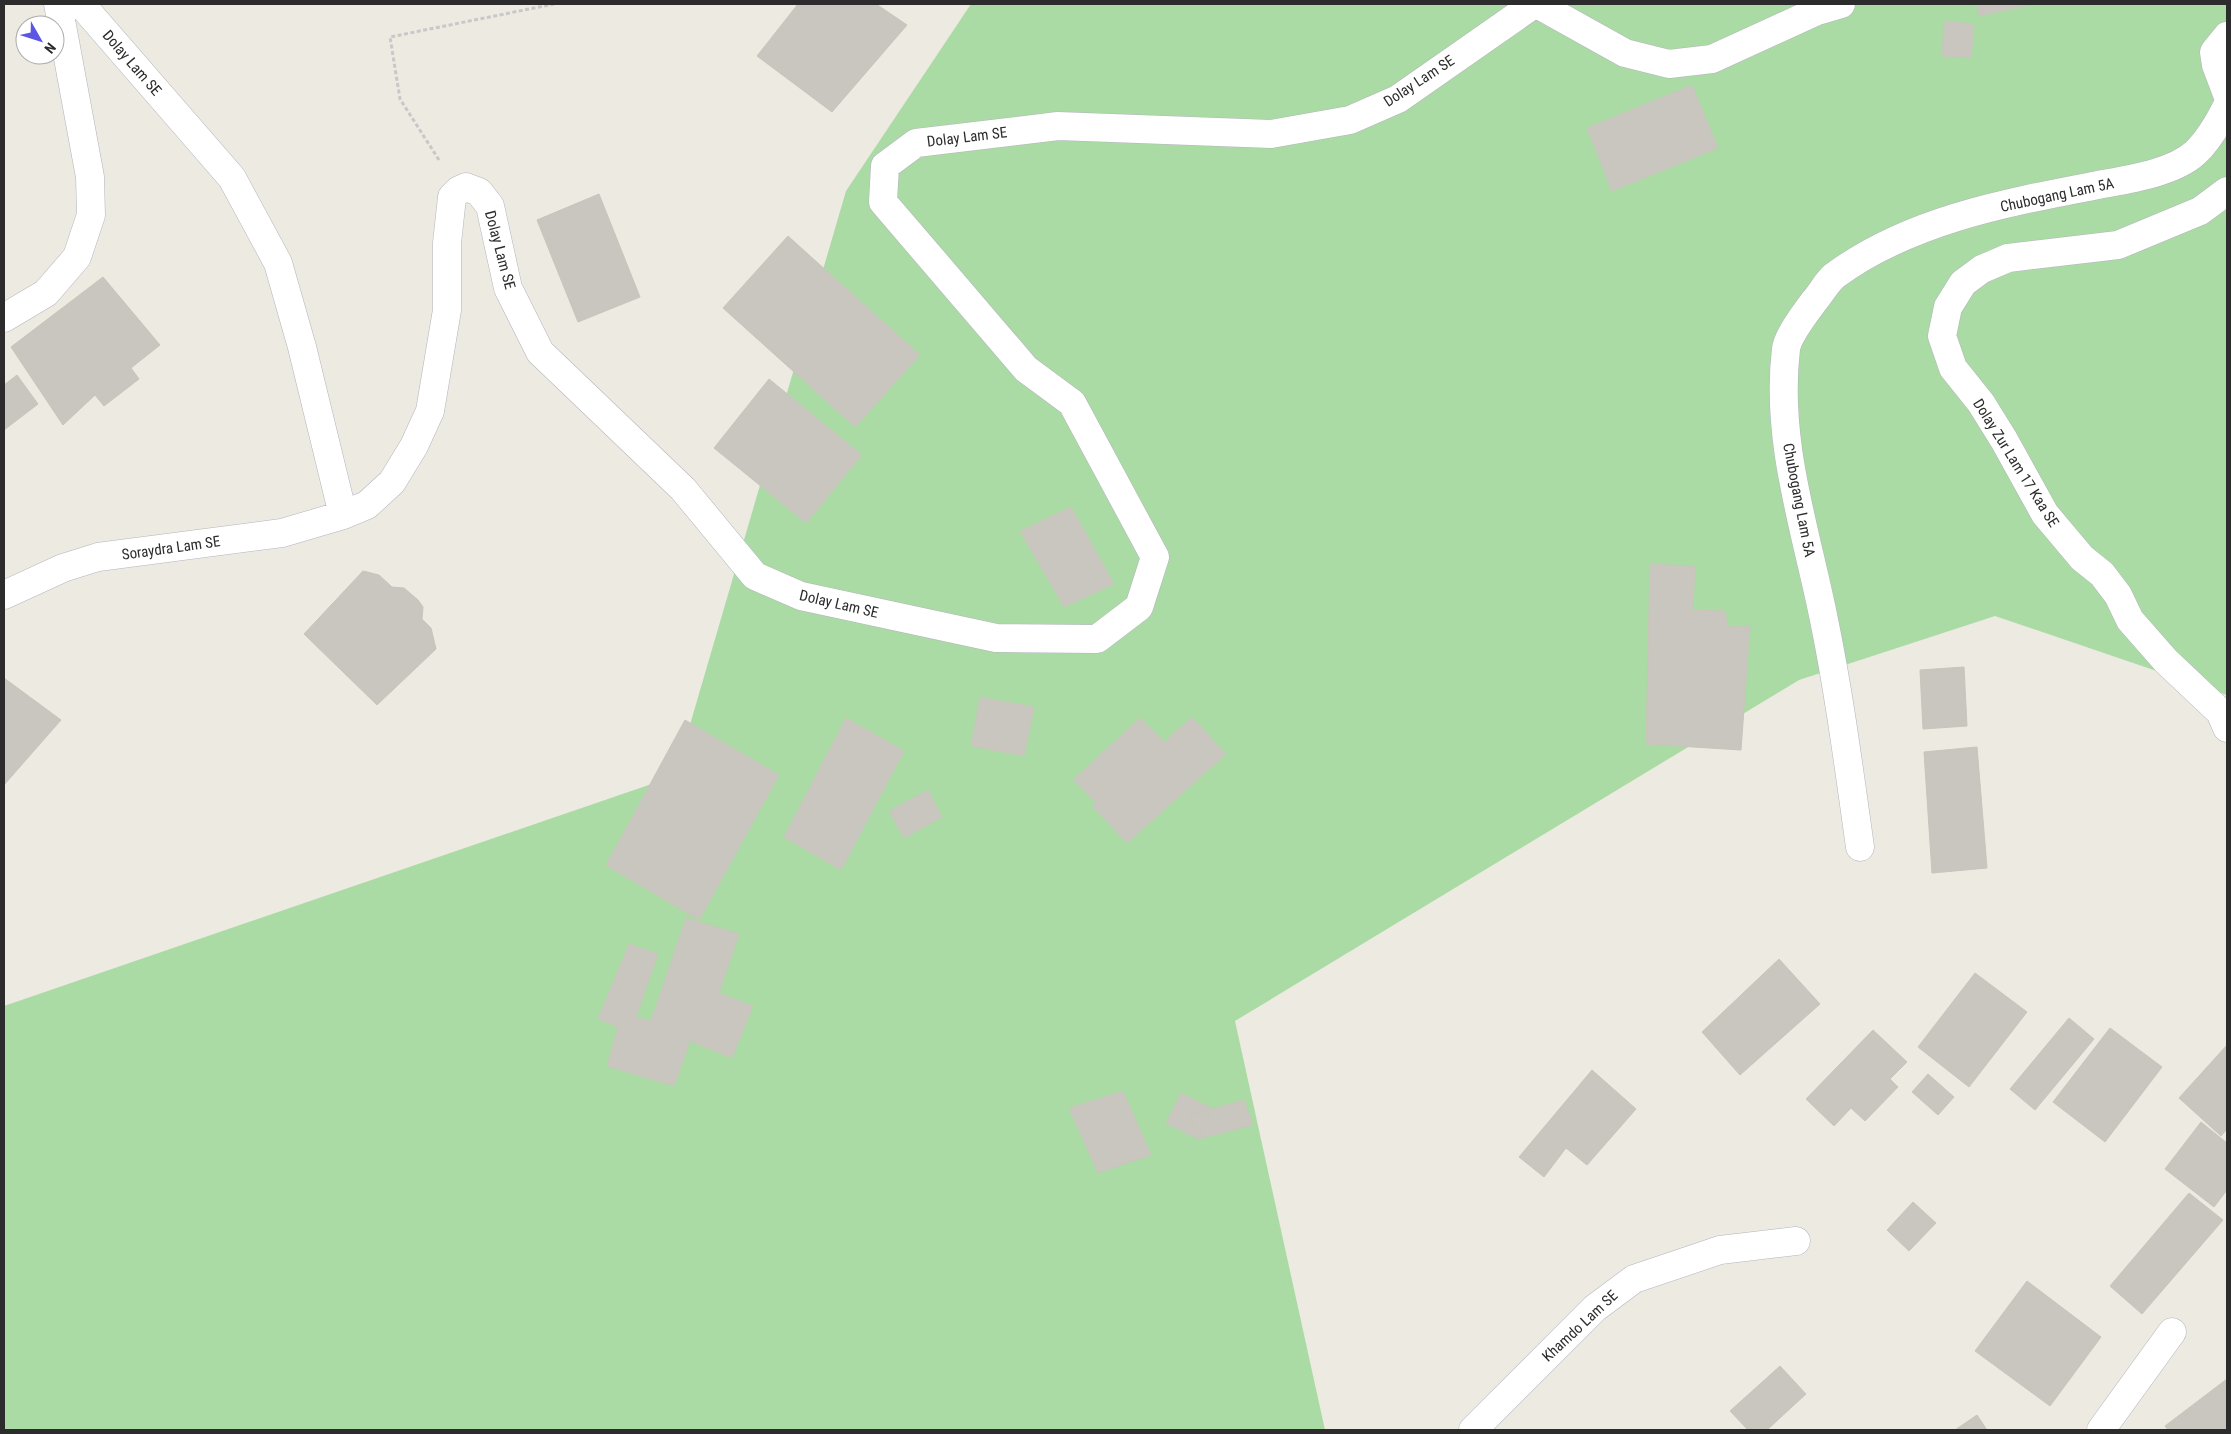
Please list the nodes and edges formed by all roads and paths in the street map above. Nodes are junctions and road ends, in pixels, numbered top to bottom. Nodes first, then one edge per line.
1 (58, 4) edge
2 (81, 4) edge
3 (554, 4) edge
4 (1535, 4) edge
5 (1841, 4) edge
6 (2227, 36) edge
7 (2227, 94) edge
8 (2227, 106) edge
9 (459, 190) junction
10 (2227, 191) edge
11 (4, 318) edge
12 (343, 515) junction
13 (4, 595) edge
14 (2227, 728) edge
15 (1860, 847) dead end
16 (1796, 1240) dead end
17 (2172, 1332) dead end
18 (1473, 1430) edge
19 (2101, 1430) edge

1 - 11 street
2 - 12 street, Dolay Lam SE
3 - 9 path
4 - 5 street, Dolay Lam SE
4 - 9 street, Dolay Lam SE
6 - 7 street
8 - 15 street, Chubogang Lam 5A
9 - 12 street
10 - 14 street, Dolay Zur Lam 17 Kaa SE
12 - 13 street, Soraydra Lam SE
16 - 18 street, Khamdo Lam SE
17 - 19 street

